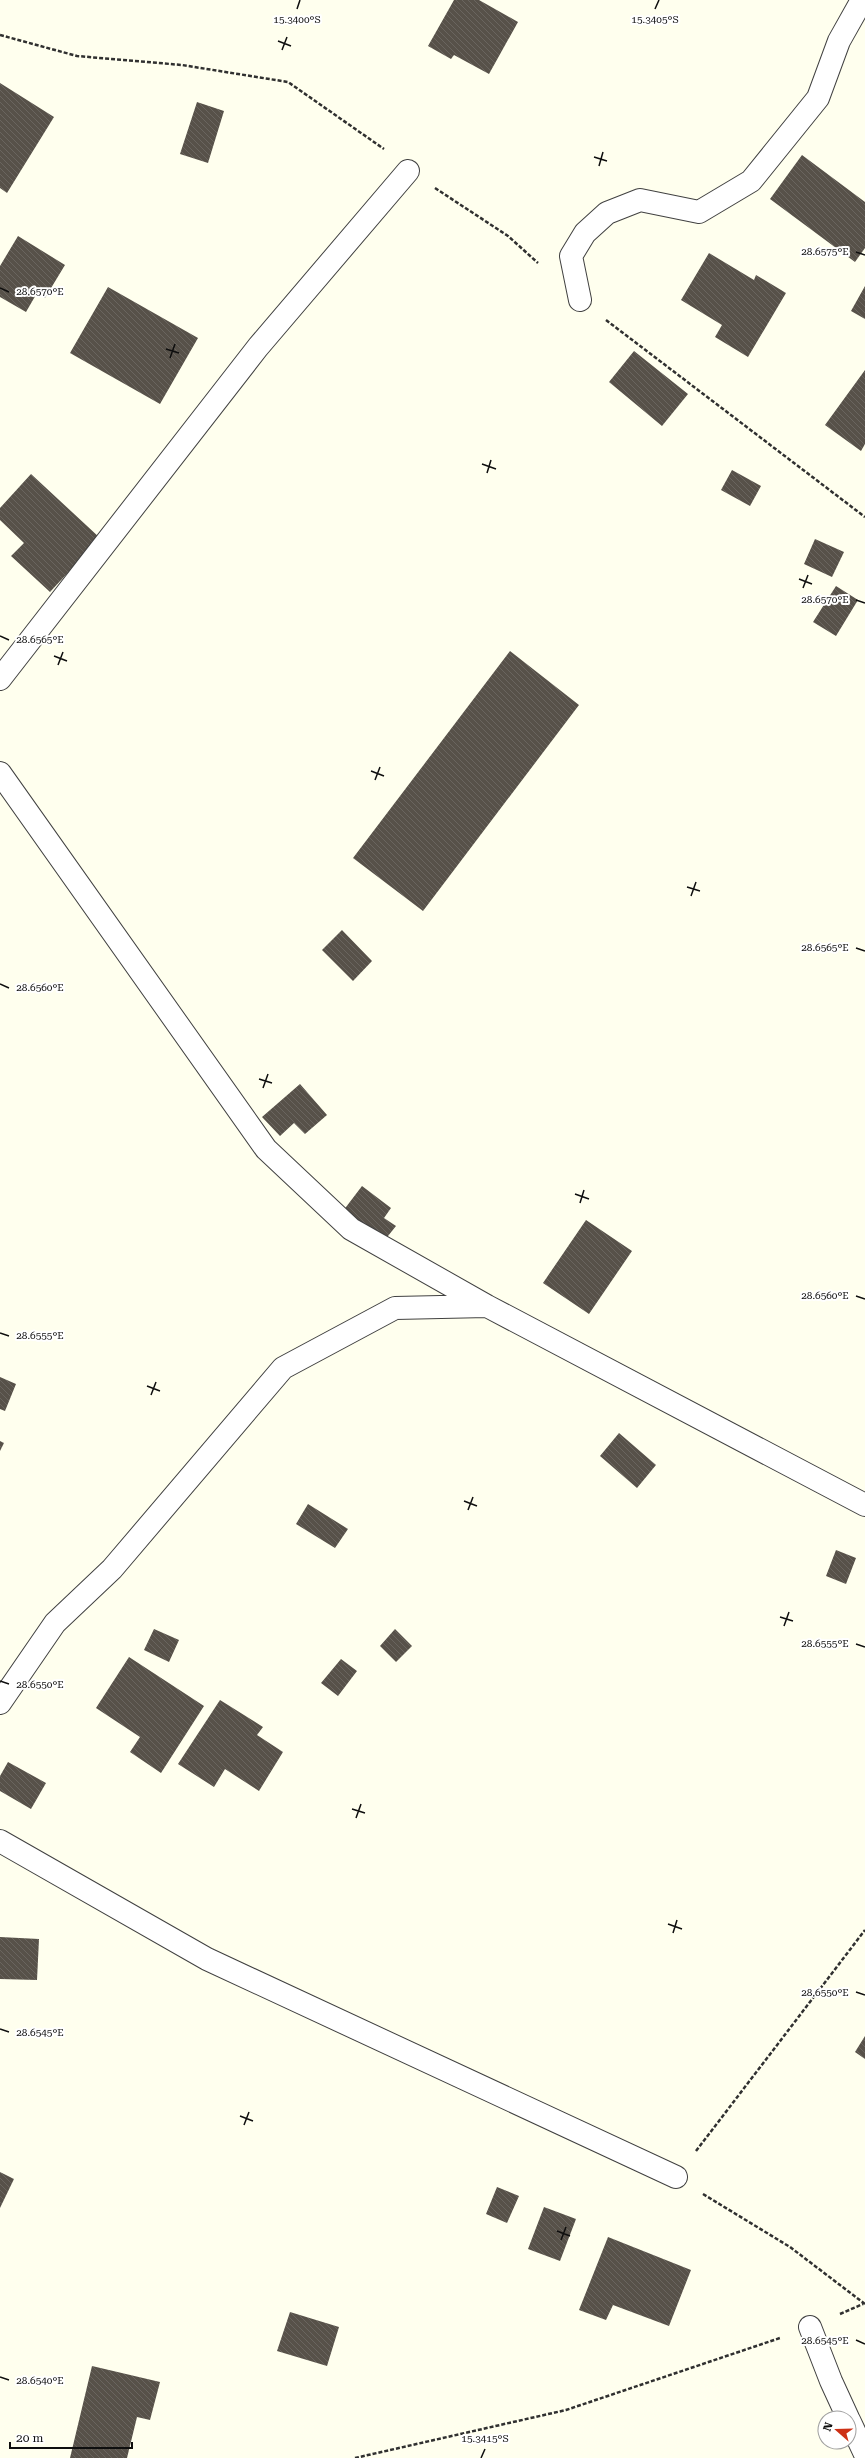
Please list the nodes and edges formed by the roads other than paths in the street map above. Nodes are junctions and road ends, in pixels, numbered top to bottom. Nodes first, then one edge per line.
1 (862, 0) edge
2 (408, 171) road end
3 (580, 300) road end
4 (0, 679) edge
5 (0, 774) edge
6 (487, 1306) junction
7 (865, 1505) edge
8 (0, 1703) edge
9 (0, 1841) edge
10 (676, 2177) road end
11 (810, 2327) road end
12 (844, 2410) edge
13 (857, 2438) edge
14 (865, 2454) edge

1 - 3 street
2 - 4 street
5 - 6 street
6 - 7 street
6 - 8 street
9 - 10 street
11 - 12 street
13 - 14 street

